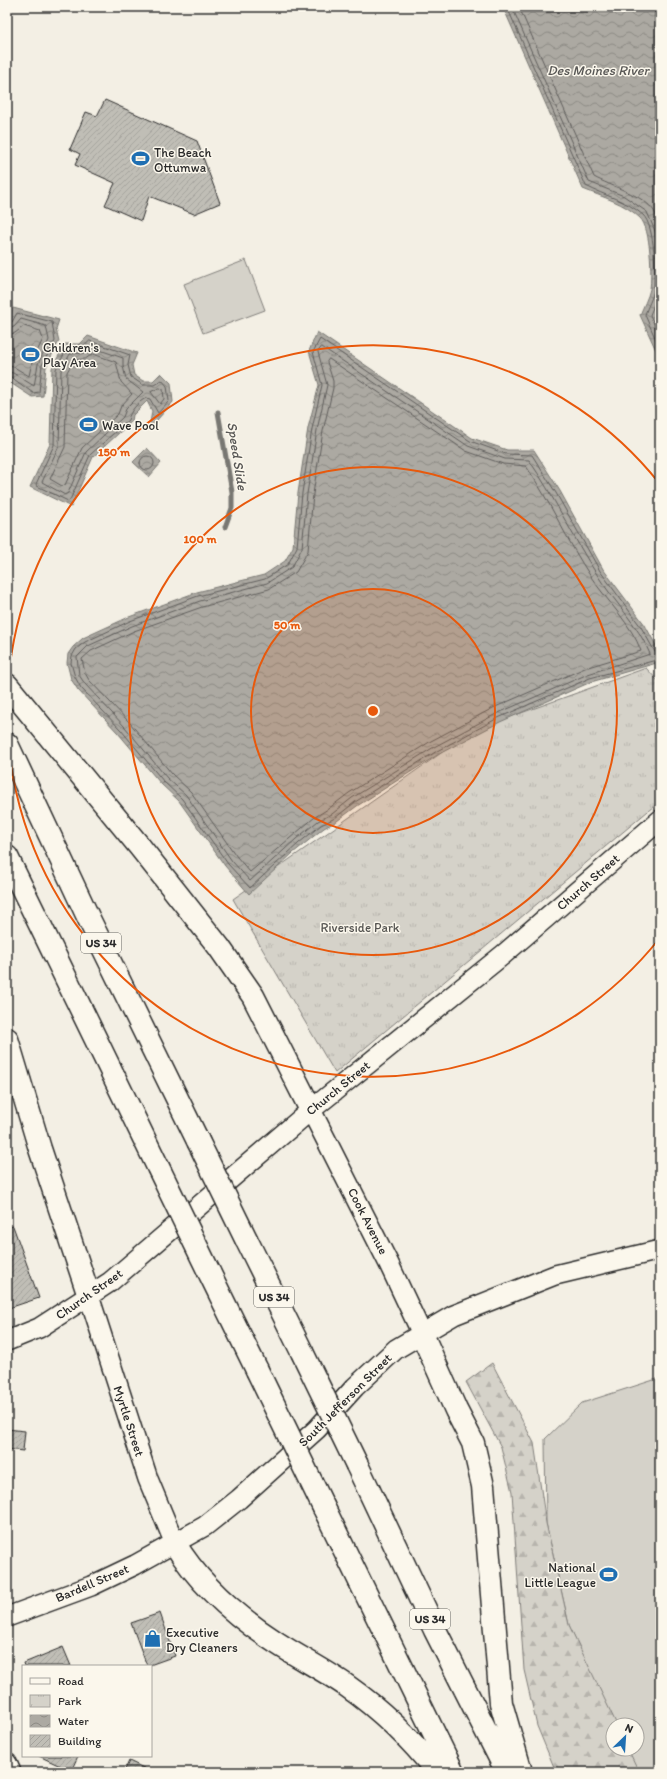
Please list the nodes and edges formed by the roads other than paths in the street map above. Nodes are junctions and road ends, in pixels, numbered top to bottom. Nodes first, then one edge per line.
1 (7, 684) edge
2 (7, 744) edge
3 (660, 820) edge
4 (7, 857) edge
5 (7, 1038) edge
6 (311, 1110) junction
7 (660, 1250) edge
8 (89, 1296) junction
9 (422, 1334) junction
10 (7, 1341) edge
11 (175, 1544) junction
12 (7, 1618) edge
13 (7, 1763) edge
14 (11, 1772) edge
15 (437, 1772) edge
16 (453, 1772) edge
17 (507, 1772) edge
18 (521, 1772) edge

1 - 6 highway
2 - 17 highway, US 34, bridge
3 - 6 main road, Church Street
4 - 16 highway, bridge
5 - 8 highway
6 - 8 main road, Church Street
6 - 9 main road, Cook Avenue
7 - 9 main road, South Jefferson Street
8 - 10 main road, Church Street
8 - 11 main road, Myrtle Street
9 - 11 main road, South Jefferson Street
9 - 18 highway
11 - 12 main road, Bardell Street
11 - 15 highway
13 - 14 main road

